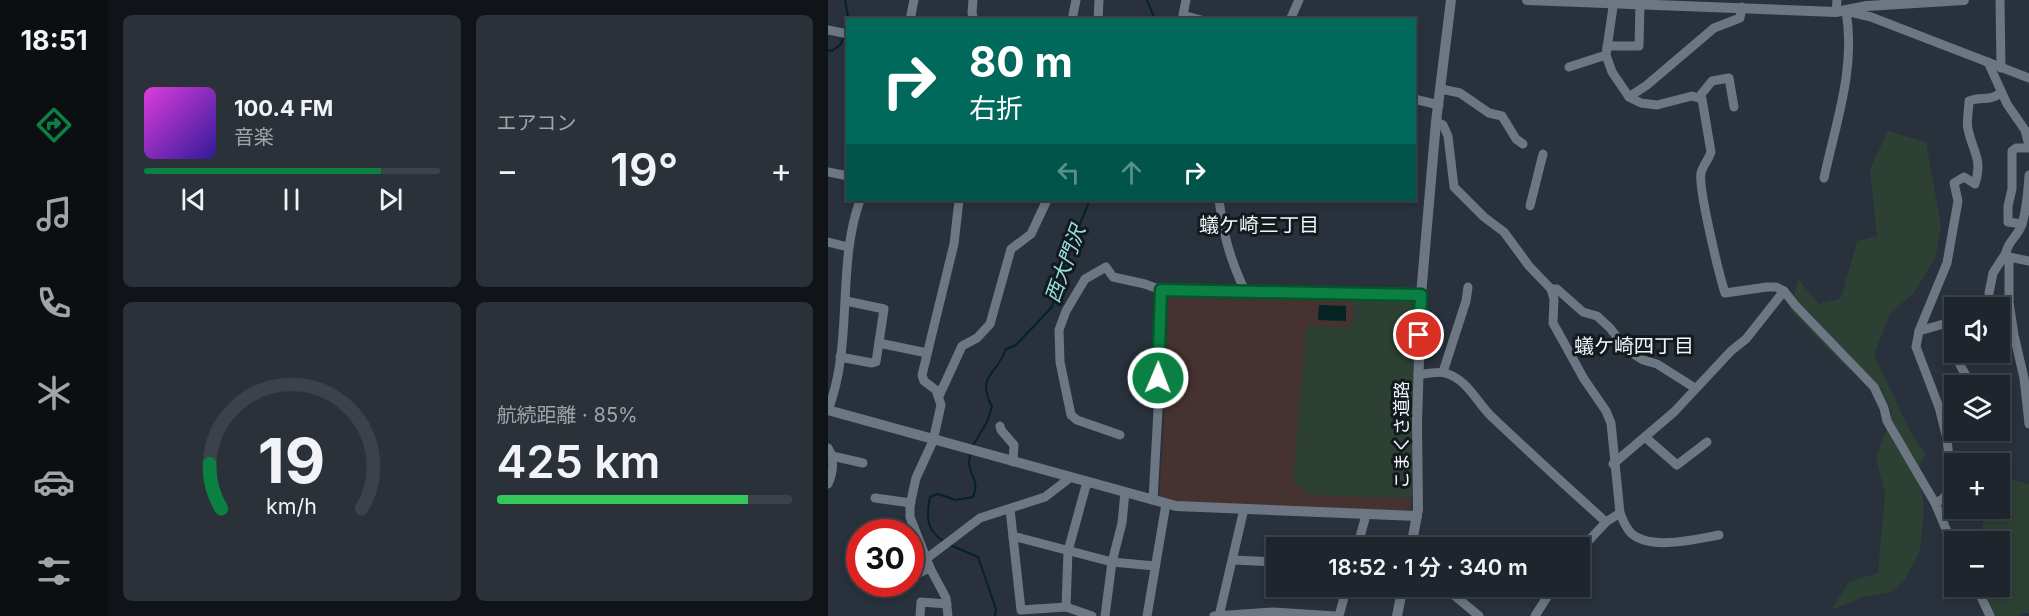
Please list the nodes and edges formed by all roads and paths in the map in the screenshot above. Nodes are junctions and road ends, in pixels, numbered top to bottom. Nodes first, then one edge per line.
1 (914, 0) edge
2 (974, 0) edge
3 (1076, 0) edge
4 (1099, 0) edge
5 (1186, 0) edge
6 (1299, 0) edge
7 (1451, 0) edge
8 (1527, 0) edge
9 (1837, 0) edge
10 (1964, 0) edge
11 (2000, 0) edge
12 (1930, 1) edge
13 (1614, 2) edge
14 (1640, 5) junction
15 (1742, 7) junction
16 (1841, 11) junction
17 (910, 18) edge
18 (973, 18) edge
19 (1072, 18) edge
20 (1098, 18) edge
21 (1194, 18) edge
22 (1291, 18) edge
23 (828, 30) edge
24 (844, 33) edge
25 (1607, 51) junction
26 (1988, 62) junction
27 (1569, 67) dead end
28 (2001, 68) junction
29 (2029, 78) edge
30 (1441, 89) junction
31 (2001, 93) junction
32 (1629, 97) junction
33 (1699, 97) junction
34 (1416, 100) edge
35 (1438, 105) junction
36 (1734, 107) dead end
37 (1436, 123) junction
38 (1522, 144) dead end
39 (2029, 147) edge
40 (1543, 154) dead end
41 (828, 171) edge
42 (2029, 175) edge
43 (846, 176) edge
44 (1824, 178) dead end
45 (860, 201) edge
46 (959, 201) edge
47 (1047, 201) edge
48 (1219, 201) edge
49 (1530, 206) dead end
50 (2022, 224) junction
51 (828, 242) edge
52 (848, 247) junction
53 (2008, 255) junction
54 (2029, 261) edge
55 (1468, 287) dead end
56 (1551, 289) junction
57 (1161, 290) junction
58 (1245, 291) junction
59 (1784, 291) junction
60 (1989, 293) dead end
61 (1421, 295) junction
62 (846, 301) junction
63 (1944, 324) edge
64 (1919, 331) junction
65 (879, 343) junction
66 (927, 353) junction
67 (840, 357) junction
68 (1443, 372) junction
69 (1418, 375) junction
70 (2026, 378) edge
71 (1695, 388) junction
72 (939, 396) junction
73 (828, 410) edge
74 (2029, 424) edge
75 (1000, 426) dead end
76 (1120, 435) dead end
77 (1645, 437) junction
78 (933, 441) junction
79 (1707, 442) dead end
80 (830, 452) edge
81 (1013, 462) junction
82 (863, 463) dead end
83 (1614, 464) junction
84 (1071, 477) junction
85 (1087, 482) junction
86 (828, 484) edge
87 (1125, 492) junction
88 (875, 498) dead end
89 (1153, 500) junction
90 (911, 503) junction
91 (1935, 503) junction
92 (1166, 504) junction
93 (1244, 509) junction
94 (1010, 510) junction
95 (1620, 513) junction
96 (1366, 515) junction
97 (1417, 516) junction
98 (1606, 522) junction
99 (1947, 531) edge
100 (1719, 535) dead end
101 (1013, 536) junction
102 (1360, 537) edge
103 (1413, 537) edge
104 (1590, 539) edge
105 (1068, 550) junction
106 (924, 560) edge
107 (1233, 560) junction
108 (927, 561) junction
109 (1112, 562) junction
110 (1266, 562) edge
111 (924, 564) edge
112 (1155, 566) junction
113 (1343, 597) edge
114 (1401, 597) edge
115 (1456, 597) edge
116 (1547, 597) edge
117 (1982, 597) edge
118 (946, 604) junction
119 (1066, 608) junction
120 (1989, 615) edge
121 (920, 616) edge
122 (948, 616) edge
123 (1092, 616) edge
124 (1105, 616) edge
125 (1147, 616) edge
126 (1218, 616) edge
127 (1337, 616) edge
128 (1397, 616) edge
129 (1479, 616) edge
130 (1535, 616) edge

1 - 17 street
2 - 18 street
3 - 19 street
4 - 20 street
5 - 21 street
6 - 22 street
7 - 30 street, こまくさ道路
8 - 13 street
9 - 16 street
10 - 12 street
11 - 28 street
12 - 16 street
13 - 14 street
13 - 25 street
14 - 15 street
14 - 25 street
15 - 16 street
15 - 32 street
16 - 26 street
16 - 44 street
23 - 24 street
25 - 27 street
25 - 32 street
26 - 28 street
26 - 31 street
28 - 29 street
30 - 35 street, こまくさ道路
30 - 38 street
31 - 39 street
31 - 64 street
32 - 33 street
33 - 36 street
33 - 59 street
34 - 35 street
35 - 37 street, こまくさ道路
37 - 56 street
37 - 61 street, こまくさ道路
39 - 50 street
40 - 49 street
41 - 43 street
42 - 50 street
45 - 52 street
46 - 66 street
47 - 72 street
48 - 58 street
50 - 53 street
51 - 52 street
52 - 62 street
53 - 54 street
53 - 60 street
53 - 70 street
55 - 68 street
56 - 71 street
56 - 83 street
57 - 58 street
57 - 76 street
57 - 89 street
58 - 61 street
59 - 71 street
59 - 91 street
61 - 69 street, こまくさ道路
62 - 65 street
62 - 67 street
63 - 64 street
64 - 91 street
65 - 66 street
65 - 67 street
66 - 72 street
67 - 73 street
68 - 69 street
68 - 98 street
69 - 97 street, こまくさ道路
70 - 74 street
71 - 77 street
72 - 78 street
73 - 78 street
75 - 81 street
77 - 79 street
77 - 83 street
78 - 81 street
78 - 90 street
80 - 82 street
80 - 86 street
81 - 84 street
83 - 95 street
84 - 85 street
84 - 94 street
85 - 87 street
85 - 105 street
87 - 89 street
87 - 109 street
88 - 90 street
89 - 92 street
90 - 108 street
91 - 99 street
92 - 93 street
92 - 112 street
93 - 96 street
93 - 107 street
94 - 101 street
94 - 108 street
95 - 98 street
95 - 100 street
96 - 97 street
96 - 102 street
97 - 103 street, こまくさ道路
98 - 104 street
101 - 105 street
101 - 119 street
105 - 109 street
105 - 119 street
106 - 108 street
107 - 110 street
107 - 126 street
108 - 111 street
108 - 118 street
109 - 112 street
109 - 124 street
112 - 125 street
113 - 127 street
114 - 128 street
115 - 129 street
116 - 130 street
117 - 120 street
118 - 121 street
118 - 122 street
119 - 123 street
126 - 127 street

